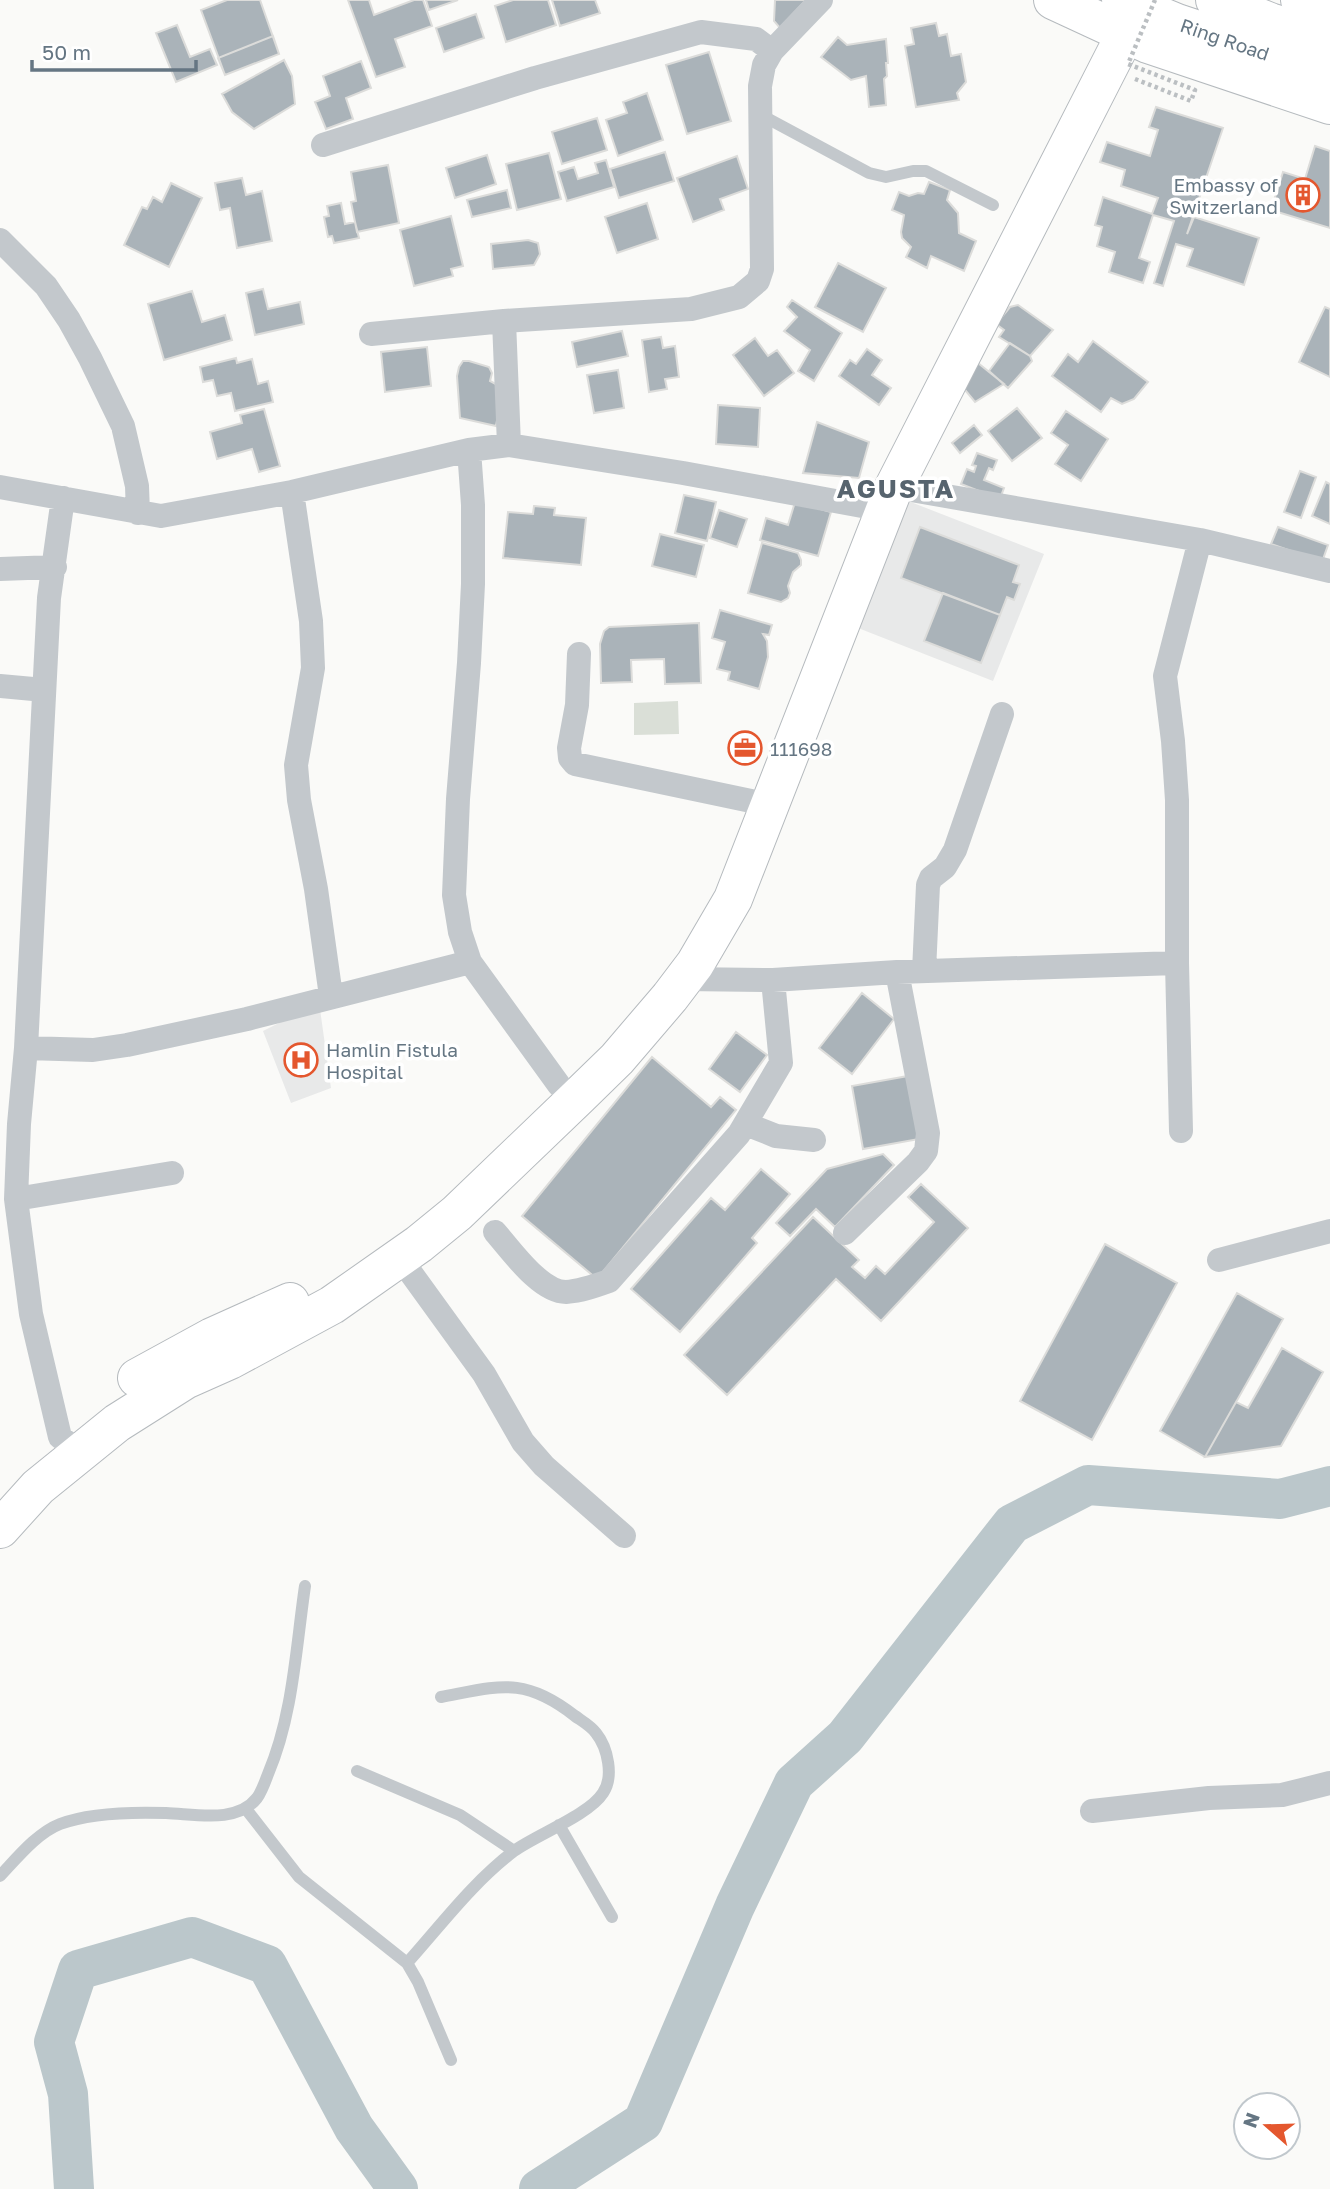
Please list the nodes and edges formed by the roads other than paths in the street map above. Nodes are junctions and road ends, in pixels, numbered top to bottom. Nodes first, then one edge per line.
1 (821, 0) edge
2 (1053, 0) edge
3 (1215, 0) edge
4 (1300, 0) edge
5 (1330, 10) edge
6 (1120, 22) edge
7 (1330, 41) edge
8 (772, 51) junction
9 (1330, 74) edge
10 (1330, 105) edge
11 (761, 115) junction
12 (323, 145) dead end
13 (993, 205) dead end
14 (0, 240) edge
15 (504, 321) junction
16 (371, 334) dead end
17 (509, 445) junction
18 (469, 450) junction
19 (0, 487) edge
20 (292, 492) junction
21 (883, 497) junction
22 (63, 498) junction
23 (138, 513) junction
24 (1200, 540) junction
25 (55, 567) junction
26 (0, 569) edge
27 (1330, 572) edge
28 (579, 654) dead end
29 (0, 686) edge
30 (44, 690) junction
31 (1002, 713) dead end
32 (751, 801) junction
33 (470, 962) junction
34 (1177, 963) junction
35 (924, 971) junction
36 (897, 972) junction
37 (683, 979) junction
38 (773, 980) junction
39 (331, 996) junction
40 (26, 1048) junction
41 (558, 1085) junction
42 (746, 1124) junction
43 (9, 1125) edge
44 (1181, 1131) dead end
45 (814, 1140) dead end
46 (172, 1173) dead end
47 (10, 1186) edge
48 (1330, 1231) edge
49 (495, 1232) dead end
50 (845, 1233) dead end
51 (400, 1258) junction
52 (1219, 1260) dead end
53 (70, 1444) junction
54 (0, 1496) edge
55 (0, 1529) edge
56 (624, 1536) dead end
57 (305, 1586) dead end
58 (441, 1698) dead end
59 (356, 1771) dead end
60 (1330, 1783) edge
61 (246, 1809) junction
62 (1092, 1811) dead end
63 (559, 1825) junction
64 (514, 1851) junction
65 (0, 1876) edge
66 (612, 1917) dead end
67 (407, 1963) junction
68 (451, 2060) dead end

1 - 8 street
2 - 6 main road
3 - 7 main road, Ring Road
4 - 5 main road
6 - 9 main road, Ring Road
6 - 10 main road
6 - 21 main road
8 - 11 street
8 - 12 street
11 - 13 lane
11 - 15 street
14 - 23 street
15 - 16 street
15 - 17 street
17 - 18 street
17 - 21 street
18 - 20 street
18 - 33 street
19 - 22 street
20 - 23 street
20 - 39 street
21 - 24 street
21 - 32 main road
21 - 37 main road
22 - 23 street
22 - 25 street
24 - 27 street
24 - 34 street
25 - 26 street
25 - 30 street
28 - 32 street
29 - 30 street
30 - 40 street
31 - 35 street
32 - 41 main road
33 - 39 street
33 - 41 street
34 - 35 street
34 - 44 street
35 - 36 street
36 - 38 street
36 - 50 street
37 - 38 street
37 - 51 main road
38 - 42 street
39 - 40 street
40 - 43 street
41 - 53 main road
42 - 45 street
42 - 49 street
43 - 47 street
46 - 47 street
47 - 53 street
48 - 52 street
51 - 53 main road
51 - 56 street
53 - 54 main road
53 - 55 main road
57 - 61 lane
58 - 63 lane
59 - 64 lane
60 - 62 street
61 - 65 lane
61 - 67 lane
63 - 64 lane
63 - 66 lane
64 - 67 lane
67 - 68 lane

